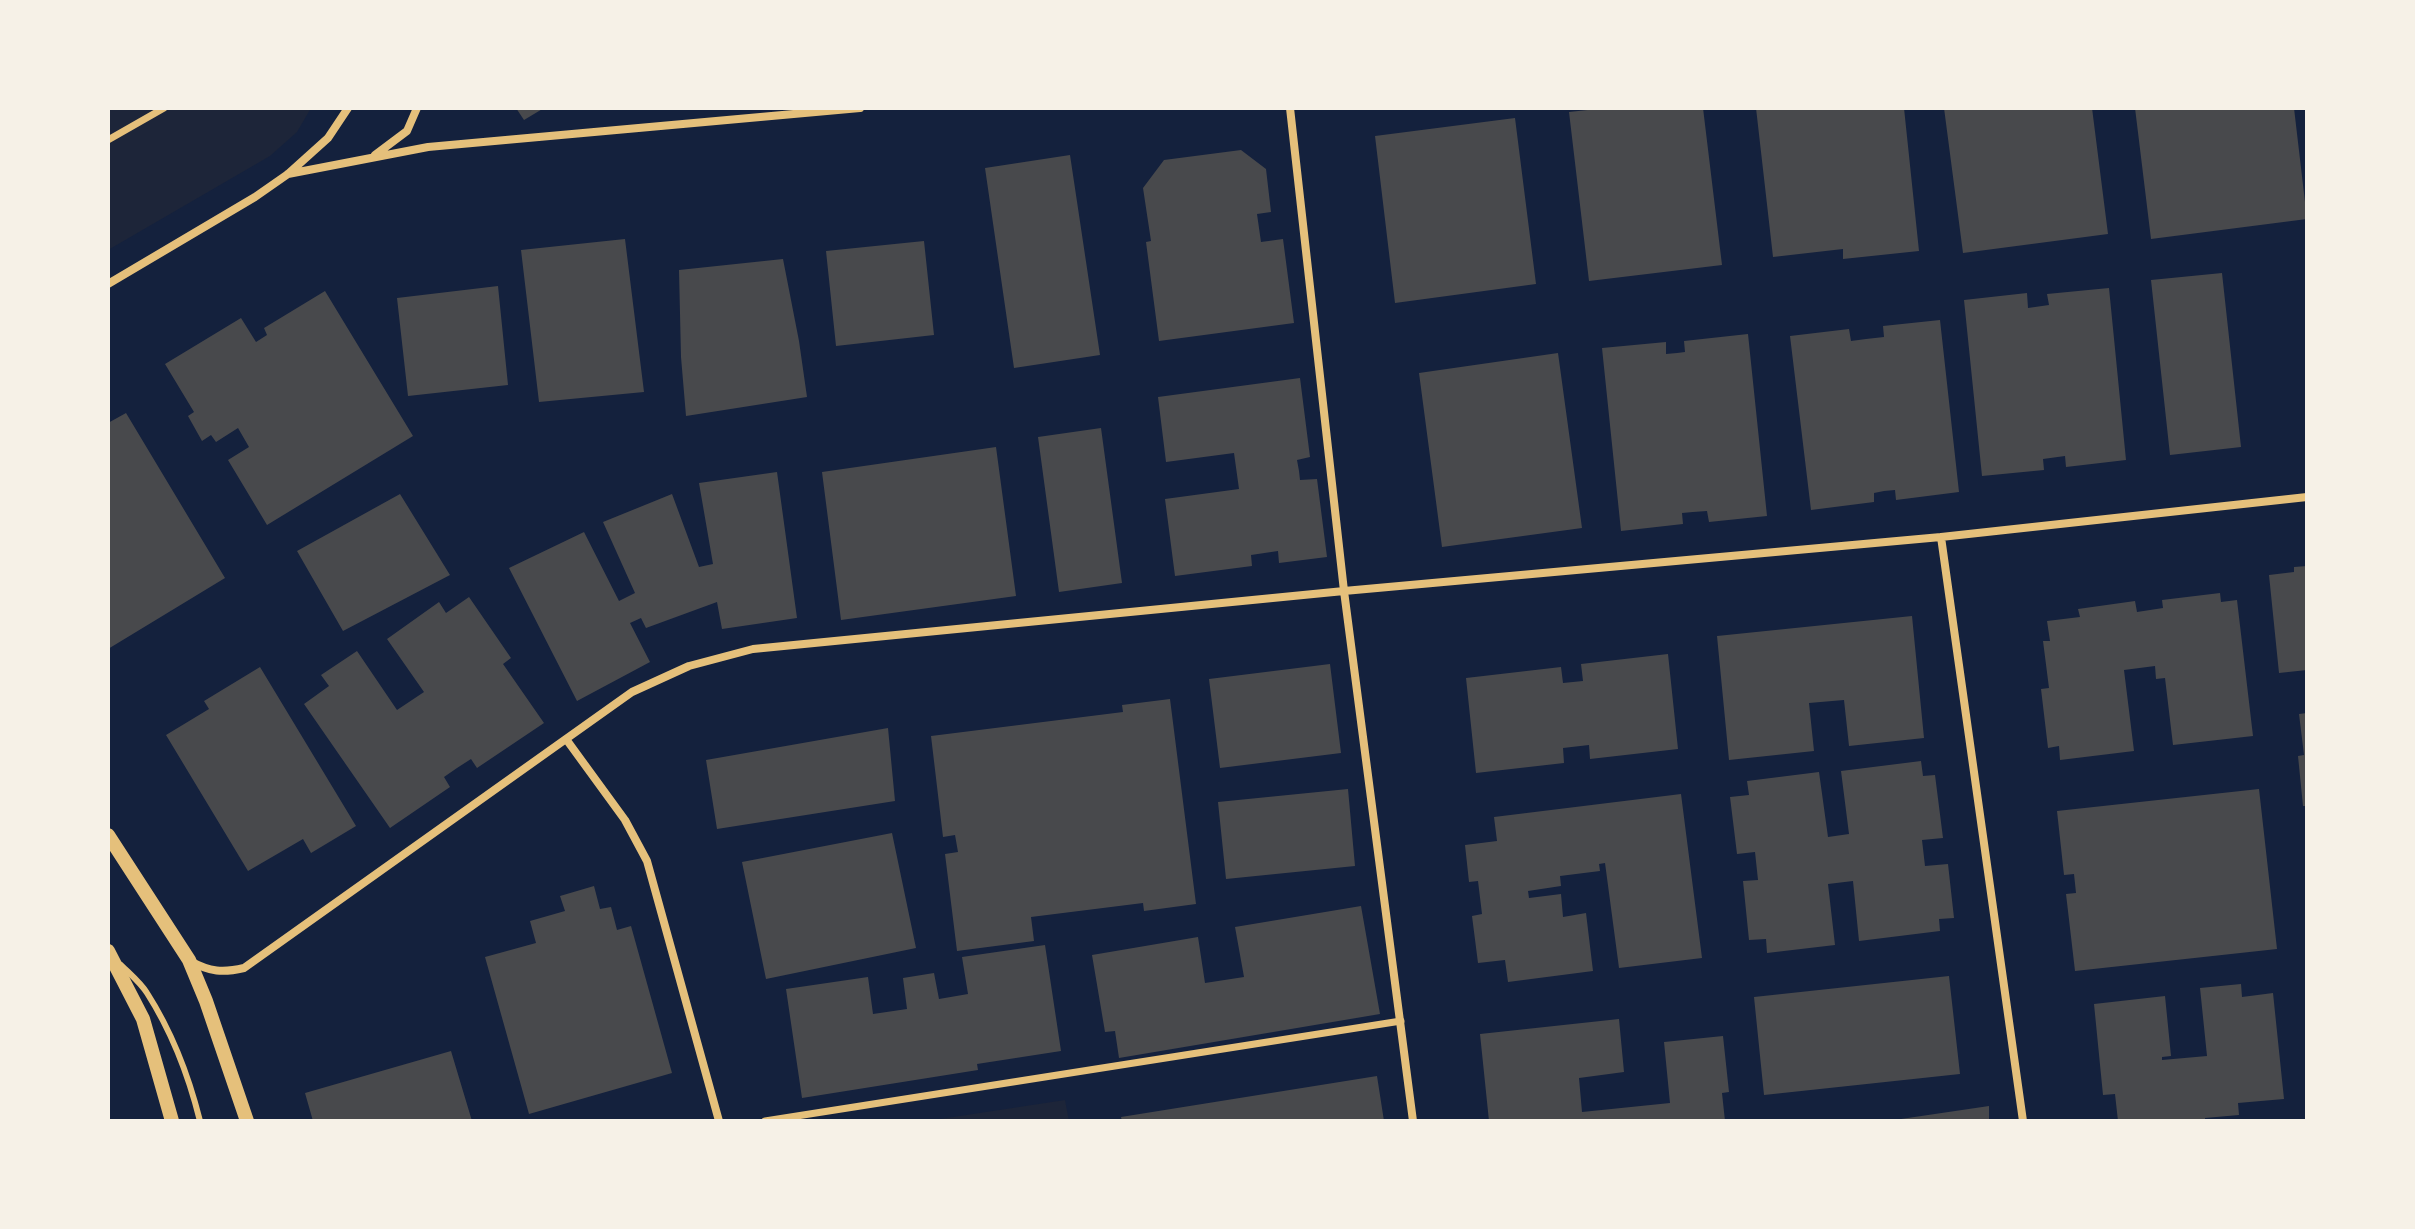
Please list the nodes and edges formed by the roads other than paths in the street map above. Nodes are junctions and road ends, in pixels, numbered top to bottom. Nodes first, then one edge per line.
1 (164, 108) edge
2 (348, 108) edge
3 (417, 108) edge
4 (860, 108) edge
5 (1290, 108) edge
6 (108, 140) edge
7 (371, 157) junction
8 (288, 174) junction
9 (108, 284) edge
10 (2307, 497) edge
11 (1941, 537) junction
12 (1344, 591) junction
13 (566, 739) junction
14 (108, 835) edge
15 (108, 951) edge
16 (189, 960) junction
17 (1401, 1021) junction
18 (172, 1121) edge
19 (200, 1121) edge
20 (247, 1121) edge
21 (719, 1121) edge
22 (765, 1121) edge
23 (1413, 1121) edge
24 (2023, 1121) edge

1 - 6 street
2 - 8 street
3 - 7 street
4 - 7 street
5 - 12 street
7 - 8 street
8 - 9 street
10 - 11 street
11 - 12 street
11 - 24 street
12 - 13 street
12 - 17 street
13 - 16 street
13 - 21 street
14 - 16 street
15 - 18 street
15 - 19 lane
16 - 20 street
17 - 22 street
17 - 23 street

